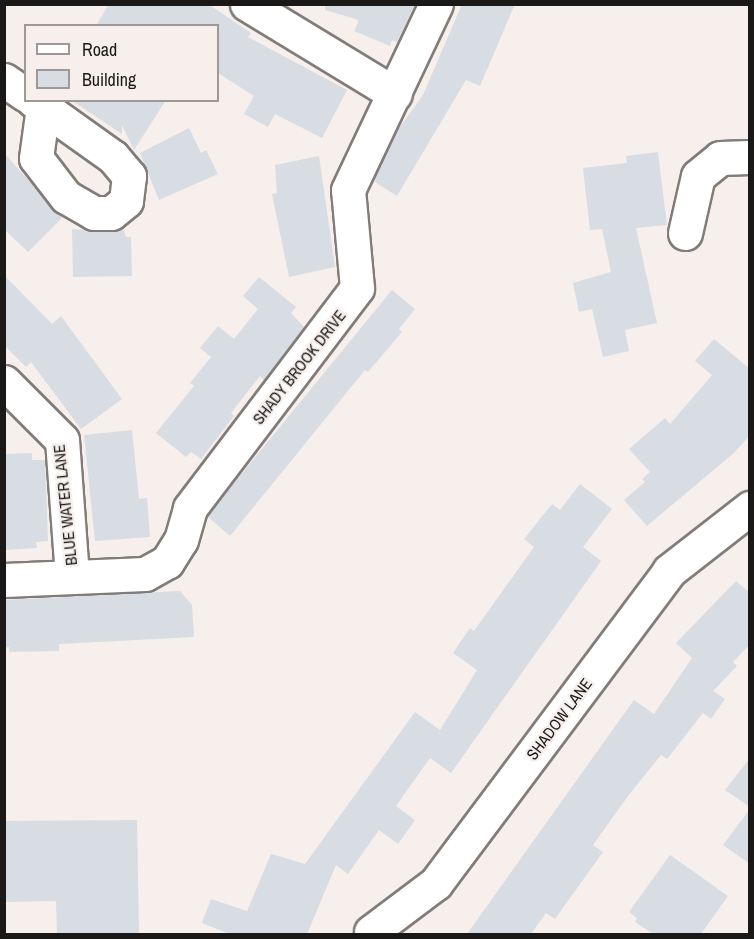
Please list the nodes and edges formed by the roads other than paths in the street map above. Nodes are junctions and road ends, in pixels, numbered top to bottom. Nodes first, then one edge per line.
1 (247, 4) edge
2 (436, 4) edge
3 (4, 80) edge
4 (24, 94) edge
5 (395, 94) junction
6 (750, 157) edge
7 (685, 233) dead end
8 (4, 382) edge
9 (746, 518) edge
10 (72, 577) junction
11 (4, 580) edge
12 (371, 932) dead end

1 - 5 street
2 - 5 street, SHADY BROOK DRIVE
3 - 4 street
5 - 10 street, SHADY BROOK DRIVE
6 - 7 street
8 - 10 street, BLUE WATER LANE
9 - 12 street, SHADOW LANE
10 - 11 street, SHADY BROOK DRIVE

